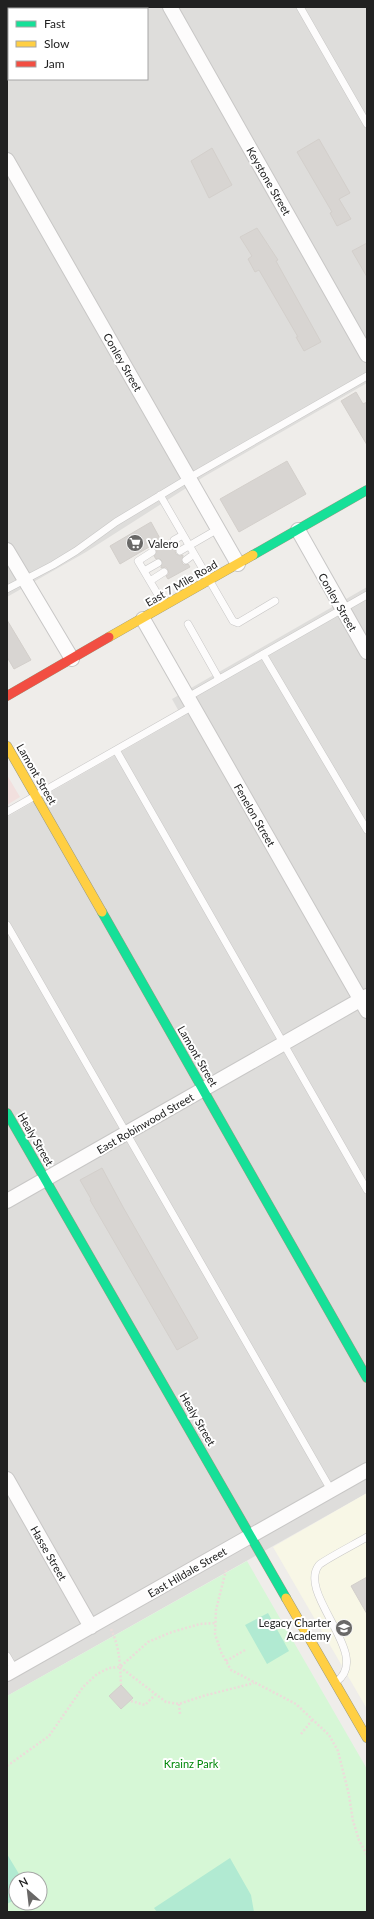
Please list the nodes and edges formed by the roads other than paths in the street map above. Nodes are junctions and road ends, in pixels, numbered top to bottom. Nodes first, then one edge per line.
1 (170, 7) edge
2 (300, 7) edge
3 (367, 124) edge
4 (7, 160) edge
5 (367, 355) edge
6 (367, 376) edge
7 (189, 478) junction
8 (367, 490) edge
9 (160, 496) junction
10 (218, 529) junction
11 (298, 530) junction
12 (183, 535) junction
13 (174, 540) dead end
14 (189, 545) junction
15 (7, 550) edge
16 (180, 551) dead end
17 (152, 552) dead end
18 (194, 554) junction
19 (186, 560) dead end
20 (158, 563) dead end
21 (238, 564) junction
22 (144, 571) junction
23 (164, 572) dead end
24 (24, 579) junction
25 (150, 581) junction
26 (210, 581) junction
27 (7, 589) edge
28 (367, 595) edge
29 (276, 602) dead end
30 (164, 606) junction
31 (343, 609) junction
32 (143, 619) junction
33 (188, 624) dead end
34 (367, 652) edge
35 (263, 654) junction
36 (72, 659) junction
37 (219, 679) junction
38 (7, 696) edge
39 (190, 701) junction
40 (7, 746) edge
41 (116, 750) junction
42 (35, 796) junction
43 (7, 812) edge
44 (367, 830) edge
45 (7, 925) edge
46 (365, 1002) edge
47 (284, 1044) junction
48 (203, 1090) junction
49 (7, 1113) edge
50 (126, 1134) junction
51 (45, 1180) junction
52 (367, 1190) edge
53 (7, 1201) edge
54 (367, 1378) edge
55 (367, 1470) edge
56 (7, 1479) edge
57 (331, 1490) junction
58 (251, 1534) junction
59 (367, 1537) edge
60 (91, 1627) junction
61 (7, 1656) edge
62 (11, 1672) edge
63 (336, 1682) junction
64 (367, 1738) edge

1 - 5 street, Keystone Street
2 - 3 lane
4 - 7 street, Conley Street
6 - 7 lane
7 - 9 lane
7 - 10 street, Conley Street
8 - 11 street, East 7 Mile Road
9 - 12 lane
9 - 24 lane
10 - 14 lane
10 - 21 street, Conley Street
11 - 21 street, East 7 Mile Road
11 - 31 street, Conley Street
12 - 13 lane
12 - 14 lane
14 - 16 lane
14 - 18 lane
15 - 24 street
17 - 22 lane
18 - 19 lane
18 - 26 lane
20 - 22 lane
21 - 26 street, East 7 Mile Road
22 - 25 lane
23 - 25 lane
24 - 27 lane
24 - 36 street
25 - 30 lane
26 - 29 lane
26 - 30 street, East 7 Mile Road
28 - 31 lane
30 - 32 street, East 7 Mile Road
31 - 34 street, Conley Street
31 - 35 lane
32 - 36 street, East 7 Mile Road
32 - 39 street, Fenelon Street
33 - 37 lane
35 - 37 lane
35 - 44 lane
36 - 38 street, East 7 Mile Road
37 - 39 lane
39 - 41 lane
39 - 46 street, Fenelon Street
40 - 42 street, Lamont Street
41 - 42 lane
41 - 47 lane
42 - 43 lane
42 - 48 street, Lamont Street
45 - 50 lane
46 - 47 street, East Robinwood Street
47 - 48 street, East Robinwood Street
47 - 52 lane
48 - 50 street, East Robinwood Street
48 - 54 street, Lamont Street
49 - 51 street, Healy Street
50 - 51 street, East Robinwood Street
50 - 57 lane
51 - 53 street, East Robinwood Street
51 - 58 street, Healy Street
55 - 57 street, East Hildale Street
56 - 60 street, Hasse Street
57 - 58 street, East Hildale Street
58 - 60 street, East Hildale Street
58 - 63 street, Healy Street
59 - 63 lane
60 - 62 street, East Hildale Street
61 - 62 lane
63 - 64 street, Healy Street

